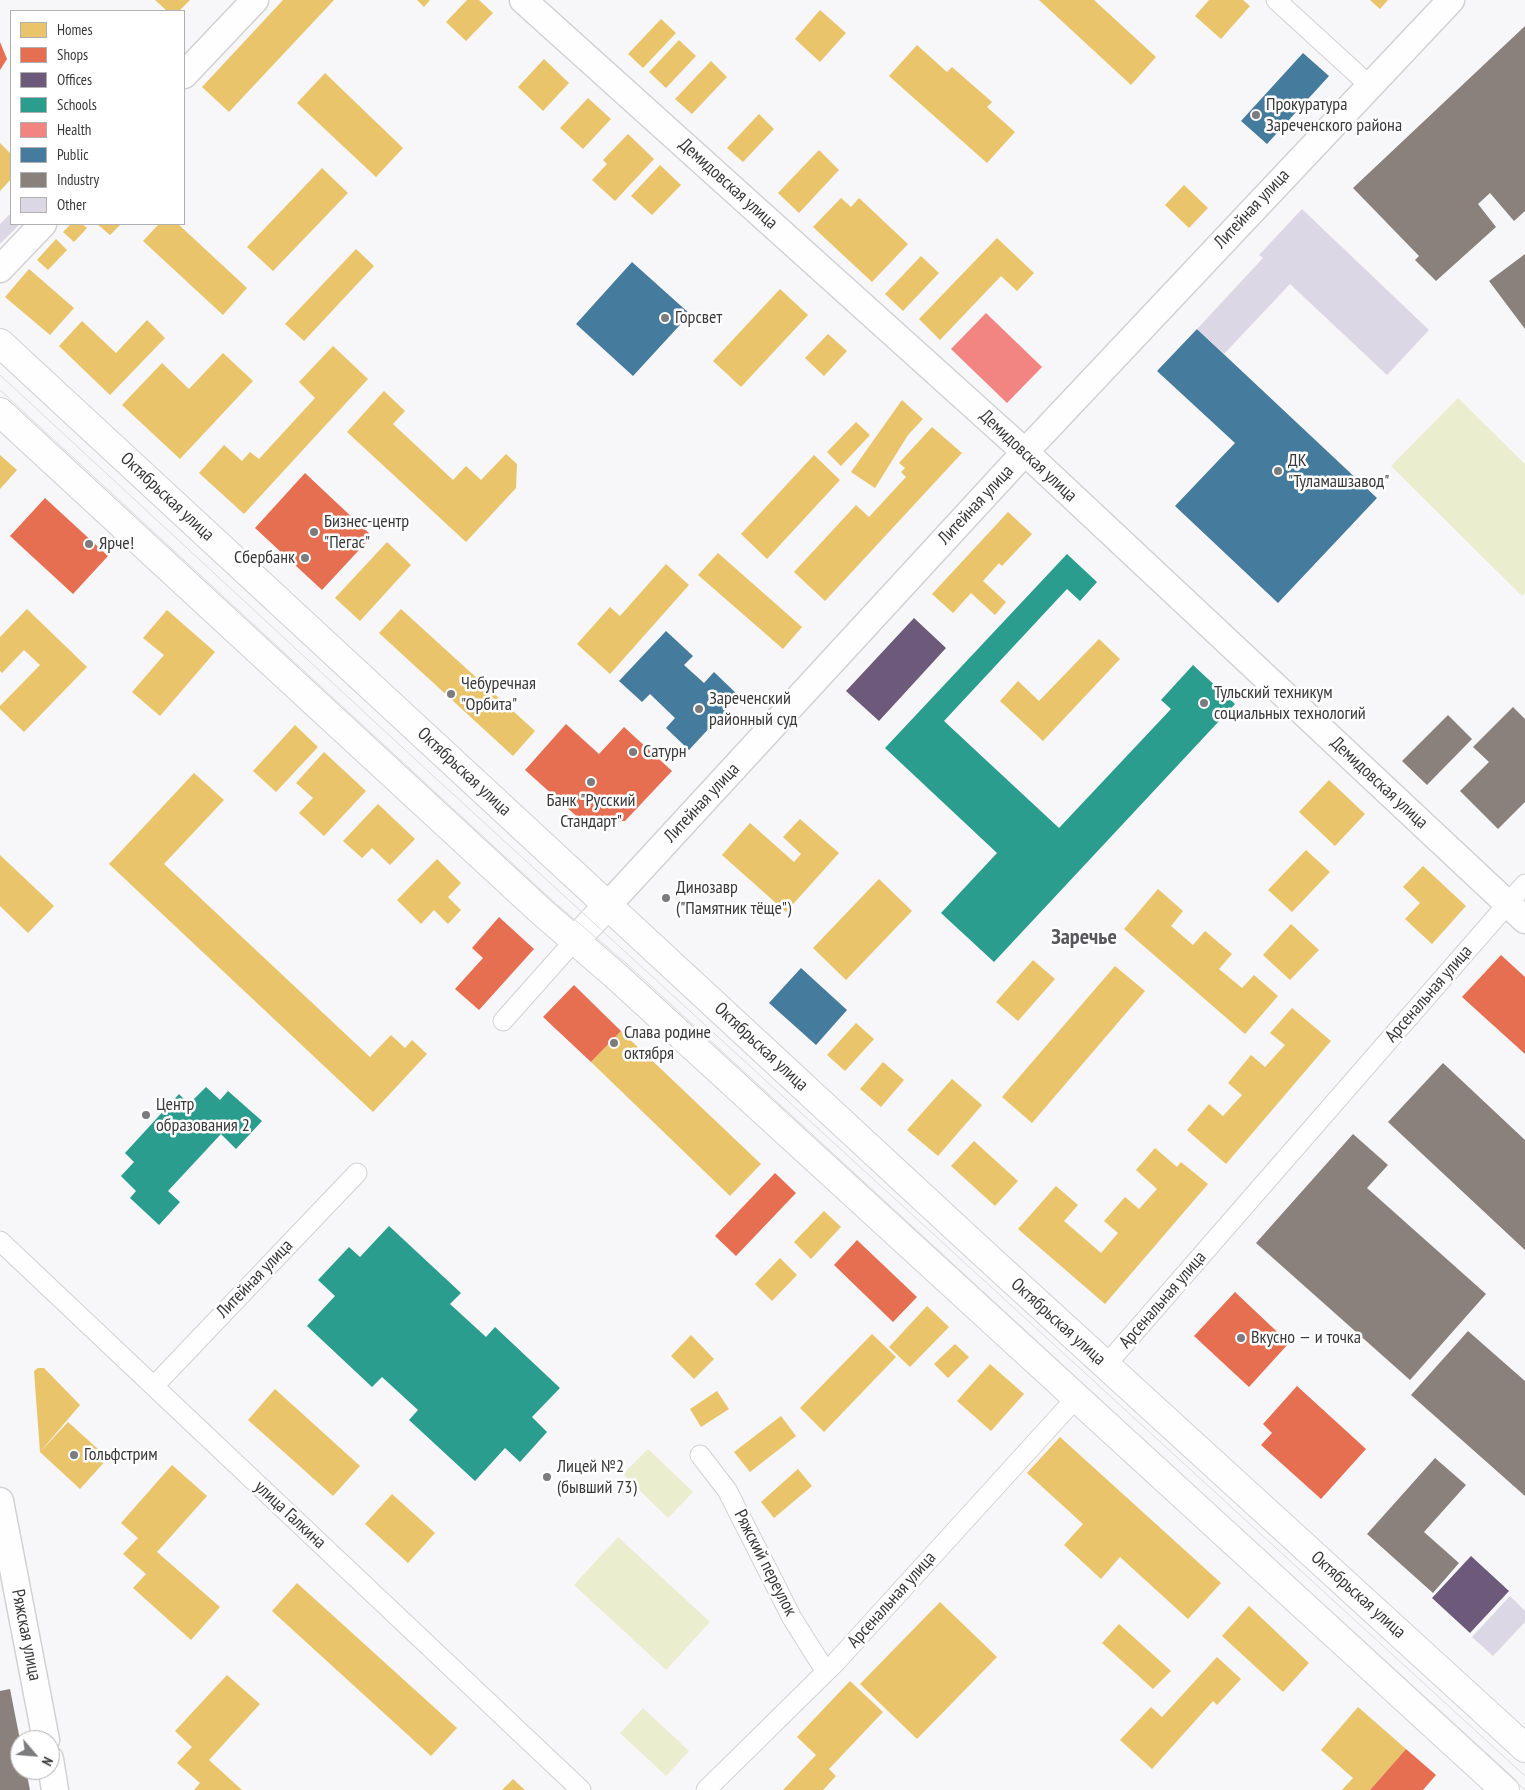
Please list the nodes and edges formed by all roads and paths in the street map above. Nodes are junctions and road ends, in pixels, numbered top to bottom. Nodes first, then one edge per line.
1 (255, 0) edge
2 (523, 0) edge
3 (1276, 0) edge
4 (1451, 0) edge
5 (185, 74) edge
6 (1370, 84) junction
7 (42, 225) edge
8 (0, 269) edge
9 (0, 343) edge
10 (0, 412) edge
11 (1025, 452) junction
12 (1525, 884) edge
13 (608, 905) junction
14 (1516, 912) edge
15 (575, 940) junction
16 (503, 1021) dead end
17 (357, 1173) dead end
18 (0, 1241) edge
19 (1106, 1365) junction
20 (154, 1386) junction
21 (1076, 1398) junction
22 (700, 1456) dead end
23 (0, 1501) edge
24 (826, 1672) junction
25 (44, 1730) edge
26 (1525, 1748) edge
27 (581, 1790) edge
28 (706, 1790) edge
29 (1505, 1790) edge

1 - 5 street
2 - 11 street, Демидовская улица
3 - 6 street
4 - 6 street, Литейная улица
6 - 11 street, Литейная улица
7 - 8 street
9 - 13 main road, Октябрьская улица
10 - 15 main road
11 - 13 street, Литейная улица
11 - 14 street, Демидовская улица
12 - 14 street, Арсенальная улица
13 - 15 main road
13 - 19 main road, Октябрьская улица
14 - 19 street, Арсенальная улица
15 - 16 street
15 - 21 main road
17 - 20 street, Литейная улица
18 - 20 street, улица Галкина
19 - 21 main road, Арсенальная улица
19 - 26 main road, Октябрьская улица
20 - 27 street, улица Галкина
21 - 24 street, Арсенальная улица
21 - 29 main road
22 - 24 street, Ряжский переулок
23 - 25 street, Ряжская улица
24 - 28 street, Арсенальная улица

